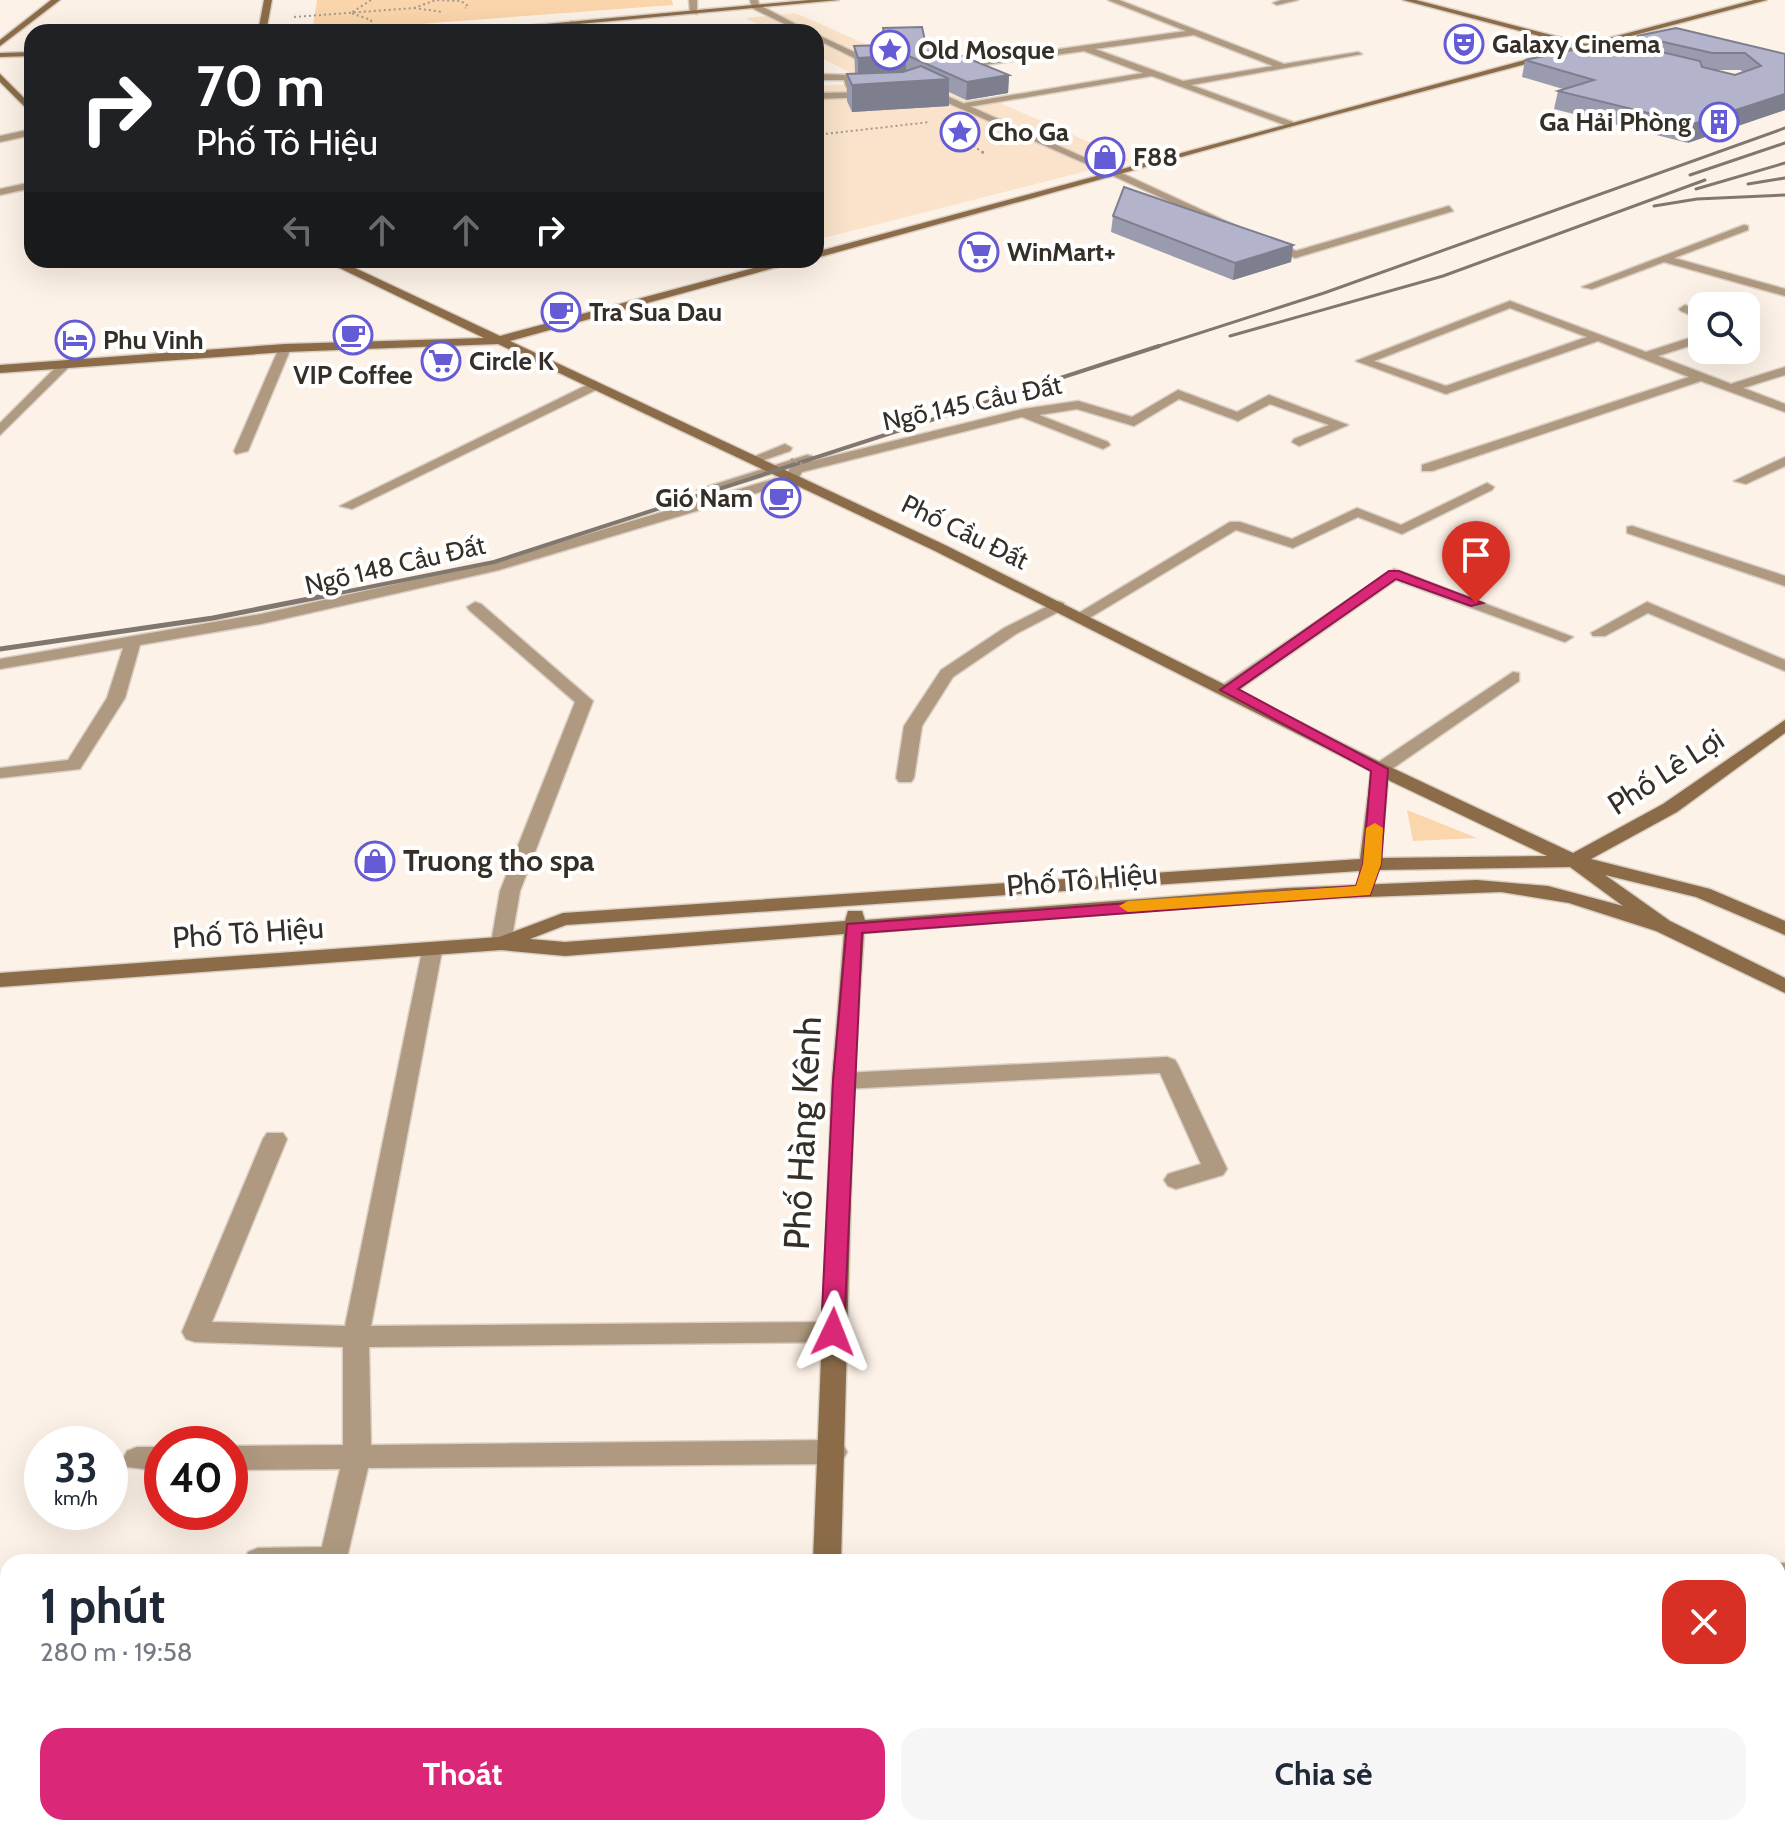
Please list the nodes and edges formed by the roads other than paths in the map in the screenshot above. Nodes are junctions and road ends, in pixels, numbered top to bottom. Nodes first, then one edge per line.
1 (56, 0) edge
2 (268, 0) edge
3 (693, 0) edge
4 (835, 0) edge
5 (1112, 0) edge
6 (1294, 0) edge
7 (1407, 0) edge
8 (1763, 0) edge
9 (754, 3) edge
10 (1277, 3) dead end
11 (694, 12) junction
12 (572, 23) joint
13 (25, 24) edge
14 (264, 24) edge
15 (560, 24) edge
16 (792, 24) edge
17 (24, 25) edge
18 (1192, 33) junction
19 (824, 40) edge
20 (0, 44) edge
21 (1587, 46) junction
22 (1084, 48) junction
23 (1608, 51) edge
24 (24, 54) edge
25 (1358, 54) dead end
26 (0, 55) edge
27 (985, 62) edge
28 (1284, 67) junction
29 (894, 74) edge
30 (1154, 74) junction
31 (0, 77) edge
32 (824, 77) edge
33 (1182, 84) junction
34 (11, 88) junction
35 (0, 90) edge
36 (915, 90) edge
37 (882, 94) edge
38 (853, 95) junction
39 (824, 96) edge
40 (24, 102) edge
41 (965, 106) junction
42 (1290, 124) junction
43 (24, 134) edge
44 (0, 139) edge
45 (1112, 172) junction
46 (24, 187) edge
47 (0, 192) edge
48 (1449, 209) dead end
49 (1744, 228) dead end
50 (824, 253) edge
51 (1661, 258) junction
52 (344, 268) edge
53 (767, 268) edge
54 (1588, 287) dead end
55 (1785, 293) edge
56 (1685, 309) dead end
57 (1688, 310) edge
58 (1599, 337) junction
59 (496, 341) junction
60 (1688, 342) edge
61 (285, 348) junction
62 (1645, 356) junction
63 (64, 366) junction
64 (0, 369) edge
65 (1785, 371) edge
66 (1701, 377) junction
67 (595, 385) junction
68 (1730, 388) junction
69 (1785, 408) edge
70 (1023, 413) junction
71 (0, 431) edge
72 (1299, 442) dead end
73 (1103, 445) dead end
74 (241, 451) dead end
75 (834, 452) dead end
76 (788, 453) road end
77 (753, 460) junction
78 (1785, 461) edge
79 (1427, 468) dead end
80 (772, 469) junction
81 (792, 478) junction
82 (1741, 481) dead end
83 (1487, 487) dead end
84 (347, 506) dead end
85 (1632, 530) dead end
86 (485, 557) dead end
87 (1785, 581) edge
88 (1058, 606) junction
89 (475, 607) dead end
90 (1080, 617) junction
91 (1599, 633) dead end
92 (1565, 637) dead end
93 (133, 642) junction
94 (0, 664) edge
95 (1785, 666) edge
96 (1513, 677) dead end
97 (1227, 690) junction
98 (1785, 725) edge
99 (1380, 769) junction
100 (0, 773) edge
101 (905, 778) dead end
102 (1574, 861) junction
103 (1372, 864) junction
104 (1364, 891) junction
105 (857, 900) junction
106 (1663, 926) junction
107 (853, 928) junction
108 (1785, 929) edge
109 (501, 943) junction
110 (432, 951) junction
111 (0, 980) edge
112 (1785, 986) edge
113 (843, 1081) junction
114 (275, 1139) dead end
115 (1176, 1180) dead end
116 (833, 1332) junction
117 (356, 1337) junction
118 (833, 1452) junction
119 (357, 1455) junction
120 (248, 1458) edge
121 (334, 1554) edge
122 (827, 1554) edge

1 - 13 main road
2 - 14 main road
3 - 11 street
4 - 9 main road
5 - 18 street
6 - 10 street
7 - 21 main road
8 - 21 main road
9 - 11 main road
9 - 16 street
11 - 12 main road
12 - 15 main road
17 - 20 main road
18 - 22 street
18 - 28 street
19 - 29 street
21 - 23 street
21 - 42 main road
22 - 27 street
22 - 30 street
24 - 26 main road
25 - 28 street
28 - 33 street
30 - 33 street
30 - 41 street
31 - 34 main road
32 - 38 street
33 - 42 street
34 - 35 street
34 - 40 main road
36 - 41 street
37 - 38 street
38 - 39 street
41 - 45 street
42 - 45 main road
43 - 44 street
45 - 48 street
45 - 50 main road
46 - 47 street
49 - 51 street
51 - 54 street
51 - 55 street
52 - 59 main road, Phố Cầu Đất
53 - 59 main road
56 - 57 street
58 - 58 street
58 - 62 street
59 - 61 main road
59 - 67 main road, Phố Cầu Đất
60 - 62 street
61 - 63 main road
61 - 74 street
62 - 66 street
63 - 64 main road
63 - 71 street
65 - 68 street
66 - 68 street
66 - 79 street
67 - 77 main road, Phố Cầu Đất
67 - 84 street
68 - 69 street
70 - 72 street, Ngõ 145 Cầu Đất
70 - 73 street
70 - 81 street, Ngõ 145 Cầu Đất
75 - 80 street
76 - 77 street
77 - 80 main road, Phố Cầu Đất
78 - 82 street
80 - 81 main road, Phố Cầu Đất
80 - 86 street
81 - 88 main road, Phố Cầu Đất
81 - 93 street, Ngõ 148 Cầu Đất
83 - 90 street
85 - 87 street
88 - 90 main road, Phố Cầu Đất
88 - 101 street
89 - 109 street
90 - 97 main road, Phố Cầu Đất
91 - 95 street
92 - 97 street
93 - 94 street, Ngõ 148 Cầu Đất
93 - 100 street
96 - 99 street
97 - 99 main road, Phố Cầu Đất
98 - 102 main road, Phố Lê Lợi
99 - 102 main road, Phố Cầu Đất
99 - 103 main road
102 - 103 main road, Phố Tô Hiệu
102 - 106 main road
102 - 108 main road
103 - 104 main road
103 - 105 main road, Phố Tô Hiệu
104 - 106 main road, Phố Tô Hiệu
104 - 107 main road, Phố Tô Hiệu
105 - 107 main road, Phố Hàng Kênh
105 - 109 main road, Phố Tô Hiệu
106 - 112 main road
107 - 109 main road, Phố Tô Hiệu
107 - 113 main road, Phố Hàng Kênh
109 - 110 main road, Phố Tô Hiệu
110 - 111 main road, Phố Tô Hiệu
110 - 117 street
113 - 115 street
113 - 116 main road, Phố Hàng Kênh
114 - 117 street
116 - 117 street
116 - 118 main road, Phố Hàng Kênh
117 - 119 street
118 - 119 street
118 - 122 main road, Phố Hàng Kênh
119 - 120 street
119 - 121 street

